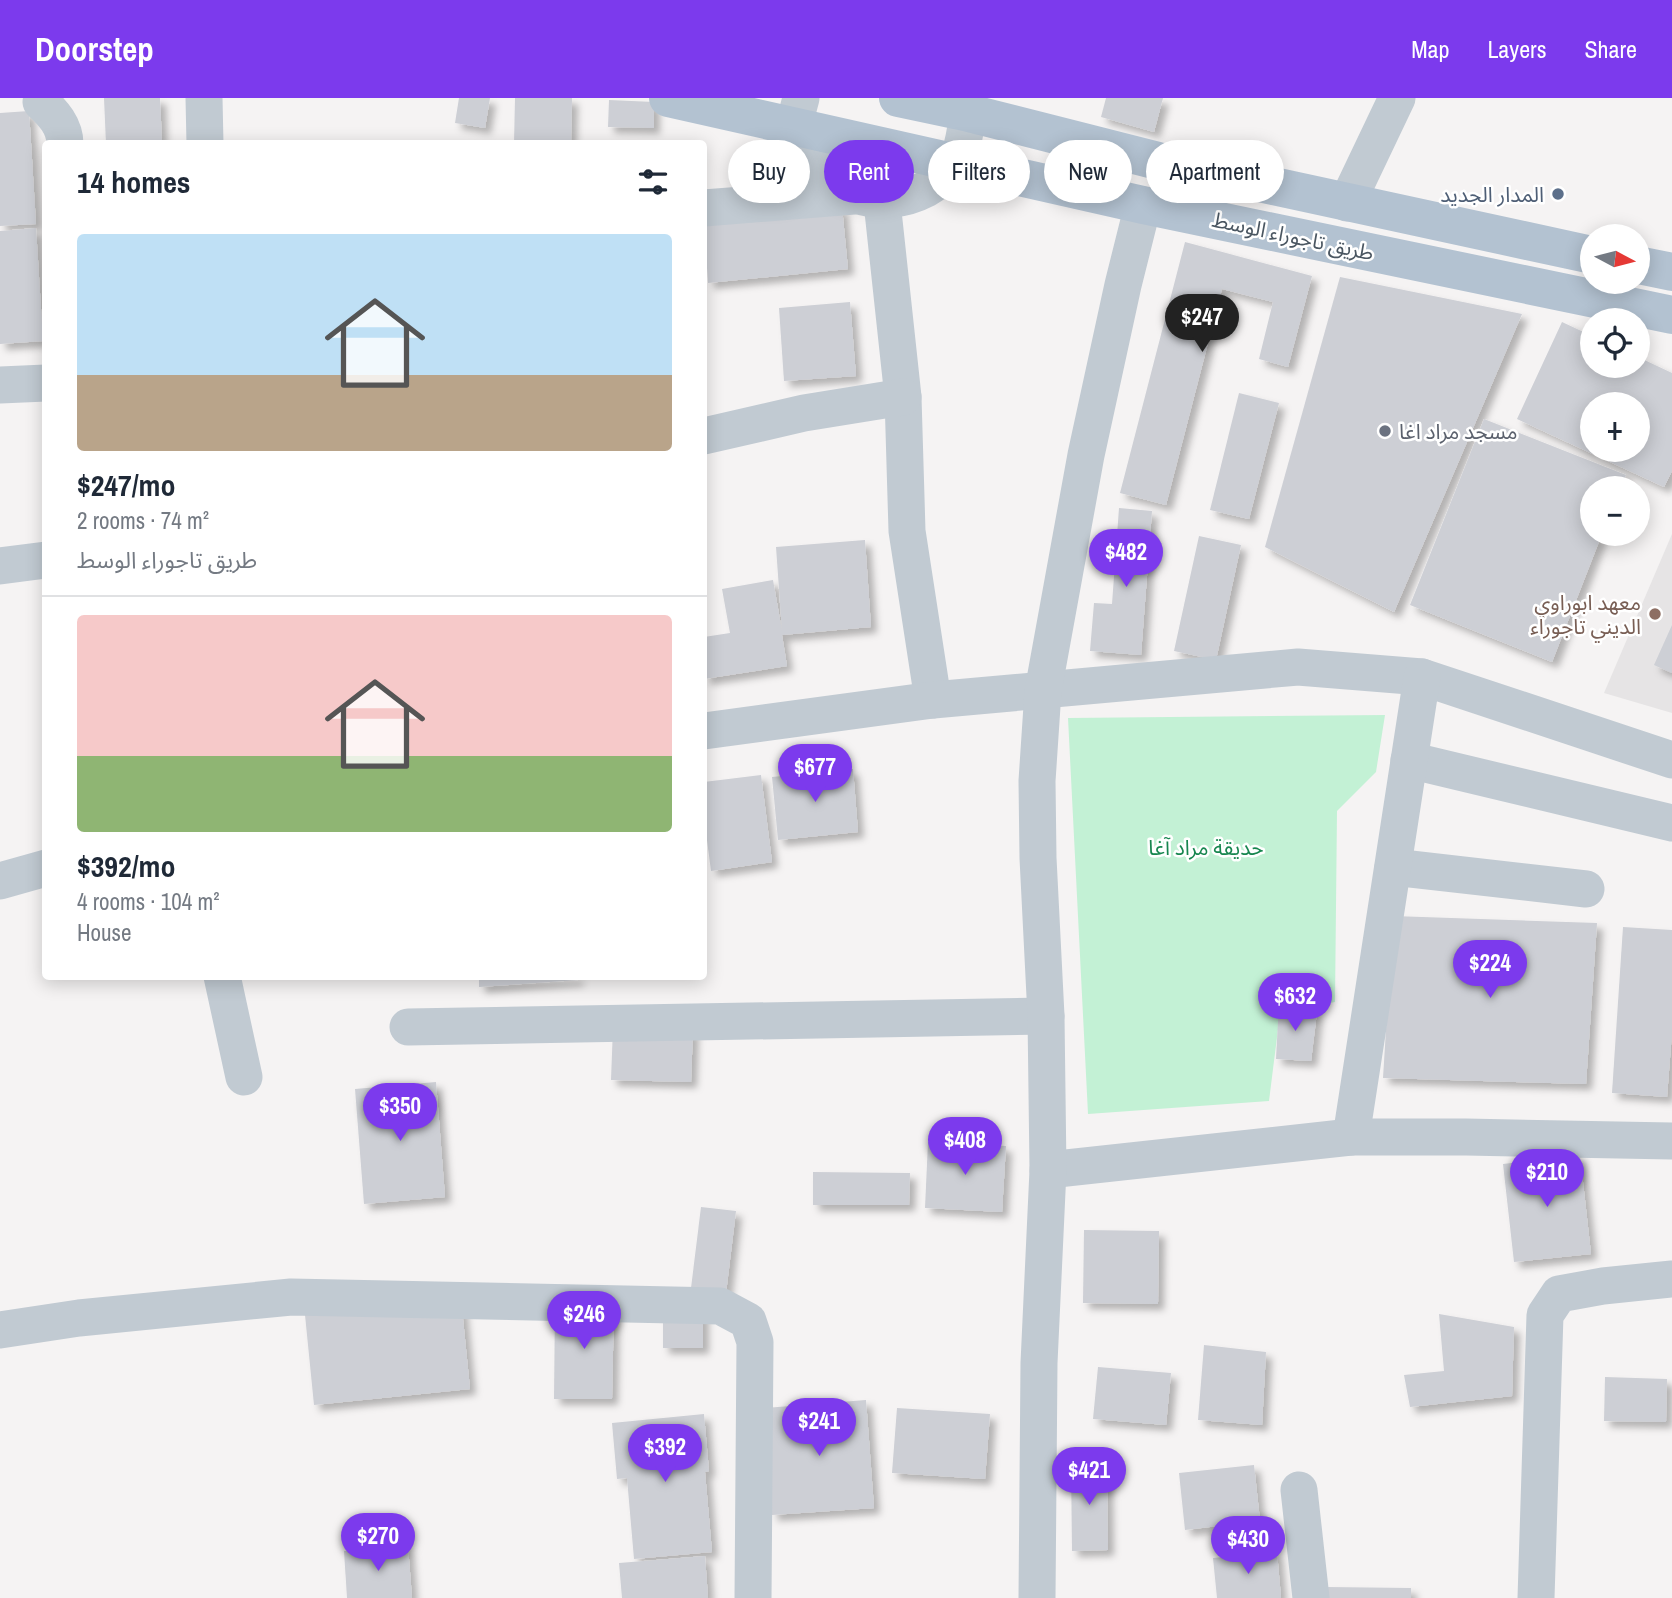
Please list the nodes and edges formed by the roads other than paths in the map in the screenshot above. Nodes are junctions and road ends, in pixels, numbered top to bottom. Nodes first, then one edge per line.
1 (204, 98) edge
2 (668, 98) edge
3 (898, 98) edge
4 (1397, 98) edge
5 (37, 99) edge
6 (985, 108) edge
7 (798, 112) edge
8 (65, 140) edge
9 (205, 140) edge
10 (968, 140) edge
11 (928, 153) edge
12 (824, 176) edge
13 (1030, 179) edge
14 (824, 201) edge
15 (869, 203) edge
16 (1347, 203) junction
17 (1143, 205) junction
18 (707, 208) edge
19 (1580, 253) edge
20 (1650, 267) edge
21 (1672, 272) edge
22 (1672, 315) edge
23 (42, 383) edge
24 (0, 385) edge
25 (903, 397) junction
26 (707, 435) edge
27 (42, 561) edge
28 (0, 566) edge
29 (1422, 677) junction
30 (1042, 691) junction
31 (933, 700) junction
32 (707, 731) edge
33 (1409, 760) junction
34 (1672, 760) edge
35 (1672, 823) edge
36 (1393, 867) junction
37 (42, 869) edge
38 (0, 881) edge
39 (1586, 889) dead end
40 (223, 980) edge
41 (1046, 1016) junction
42 (408, 1027) dead end
43 (244, 1077) dead end
44 (1351, 1137) junction
45 (1672, 1141) edge
46 (1048, 1170) junction
47 (1672, 1279) edge
48 (0, 1329) edge
49 (1299, 1490) dead end
50 (753, 1598) edge
51 (1037, 1598) edge
52 (1311, 1598) edge
53 (1536, 1598) edge

1 - 9 street
2 - 7 main road, طريق تاجوراء الوسط
3 - 6 main road, طريق تاجوراء الوسط
4 - 16 street
5 - 8 street
6 - 10 street
6 - 16 main road, طريق تاجوراء الوسط
7 - 11 main road, طريق تاجوراء الوسط
7 - 12 street
13 - 17 main road, طريق تاجوراء الوسط
14 - 18 street
15 - 25 street
16 - 19 main road, طريق تاجوراء الوسط
17 - 22 main road, طريق تاجوراء الوسط
17 - 30 street
20 - 21 main road
23 - 24 street
25 - 26 street
25 - 31 street
27 - 28 street
29 - 30 street
29 - 33 street
29 - 34 street
30 - 31 street
30 - 41 street
31 - 32 street
33 - 35 street
33 - 36 street
36 - 39 street
36 - 44 street
37 - 38 street
40 - 43 street
41 - 42 street
41 - 46 street
44 - 45 street
44 - 46 street
46 - 51 street
47 - 53 street
48 - 50 street
49 - 52 street

